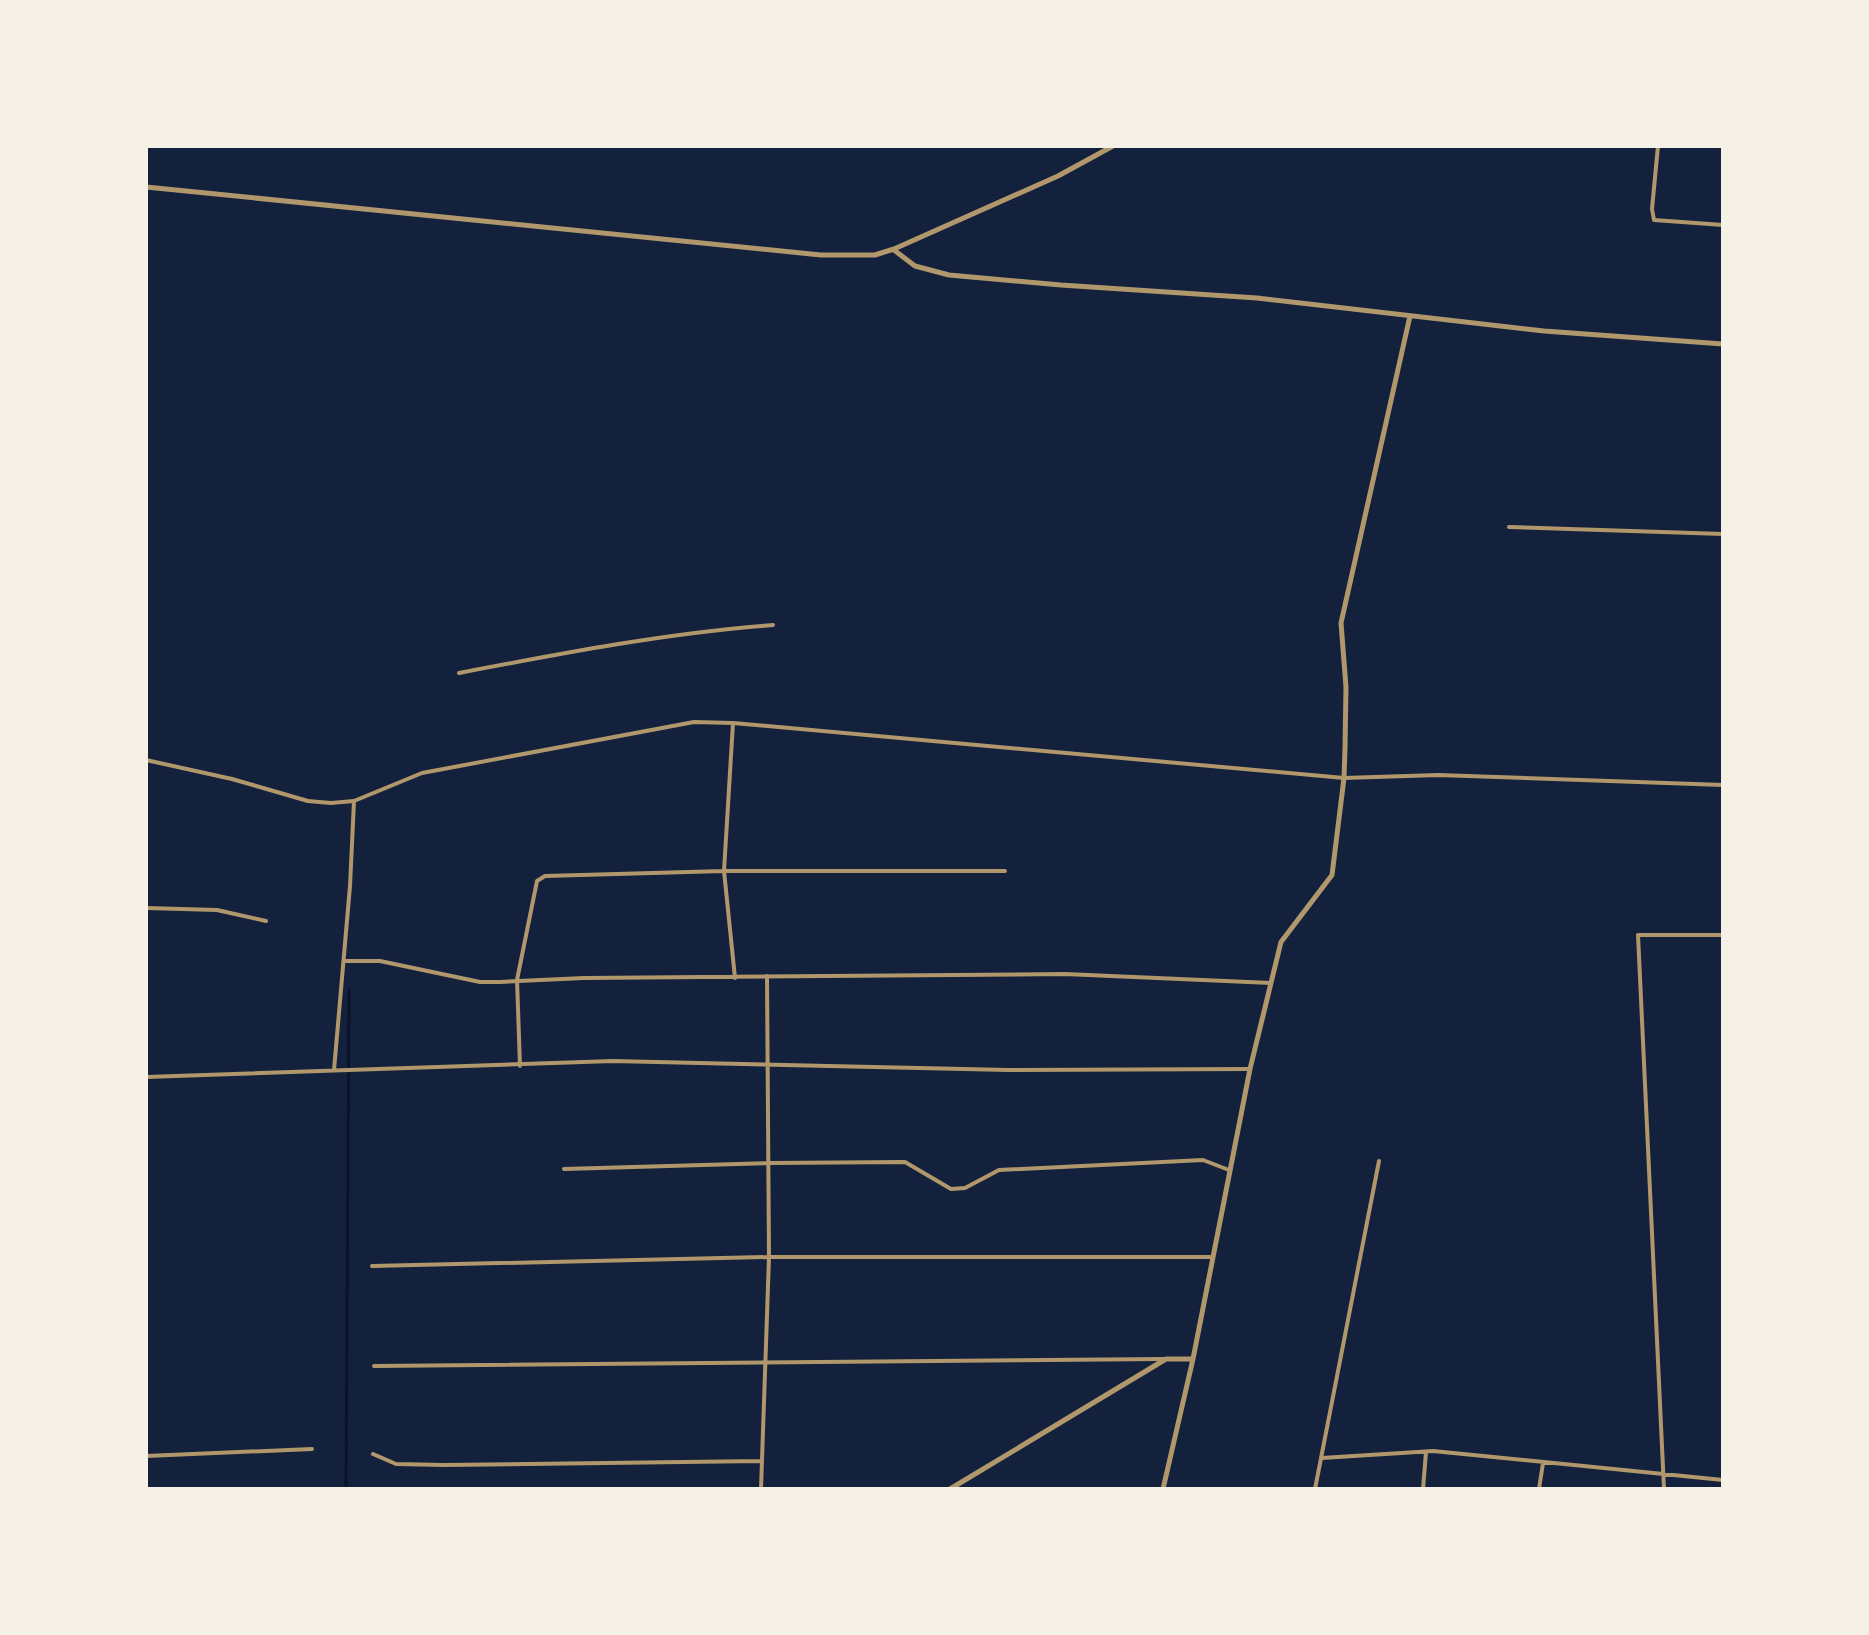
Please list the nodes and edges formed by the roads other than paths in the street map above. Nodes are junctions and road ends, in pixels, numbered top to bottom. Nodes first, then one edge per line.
1 (1113, 146) edge
2 (1658, 146) edge
3 (146, 187) edge
4 (1723, 225) edge
5 (894, 249) junction
6 (1410, 316) junction
7 (1723, 344) edge
8 (1509, 527) dead end
9 (1723, 534) edge
10 (773, 625) dead end
11 (459, 673) dead end
12 (733, 723) junction
13 (146, 760) edge
14 (1344, 778) junction
15 (1723, 785) edge
16 (354, 801) junction
17 (724, 871) junction
18 (1005, 871) dead end
19 (146, 908) edge
20 (266, 921) dead end
21 (1723, 935) edge
22 (344, 961) junction
23 (767, 976) junction
24 (735, 978) junction
25 (517, 980) junction
26 (1271, 983) junction
27 (520, 1066) junction
28 (768, 1067) junction
29 (1250, 1069) junction
30 (334, 1070) junction
31 (146, 1077) edge
32 (1379, 1161) dead end
33 (770, 1163) junction
34 (564, 1169) dead end
35 (1229, 1170) junction
36 (769, 1257) junction
37 (1213, 1257) junction
38 (372, 1266) dead end
39 (1166, 1359) junction
40 (1193, 1359) junction
41 (765, 1364) junction
42 (374, 1366) dead end
43 (312, 1449) dead end
44 (1426, 1451) junction
45 (373, 1454) dead end
46 (146, 1456) edge
47 (1322, 1458) junction
48 (761, 1461) junction
49 (1543, 1463) junction
50 (1664, 1473) junction
51 (1723, 1480) edge
52 (761, 1489) edge
53 (950, 1489) edge
54 (1163, 1489) edge
55 (1315, 1489) edge
56 (1423, 1489) edge
57 (1539, 1489) edge
58 (1664, 1489) edge

1 - 5 street
2 - 4 street
3 - 5 street
5 - 6 street
6 - 7 street
6 - 14 street
8 - 9 street
10 - 11 street
12 - 14 street
12 - 16 street
12 - 17 street
13 - 16 street
14 - 15 street
14 - 26 street
16 - 22 street
17 - 18 street
17 - 24 street
17 - 25 street
19 - 20 street
21 - 50 street
22 - 25 street
22 - 30 street
23 - 24 street
23 - 26 street
23 - 28 street
24 - 25 street
25 - 27 street
26 - 29 street
27 - 28 street
27 - 30 street
28 - 29 street
28 - 33 street
29 - 35 street
30 - 31 street
32 - 47 street
33 - 34 street
33 - 35 street
33 - 36 street
35 - 37 street
36 - 37 street
36 - 38 street
36 - 41 street
37 - 40 street
39 - 40 street
39 - 41 street
39 - 53 street
40 - 54 street
41 - 42 street
41 - 48 street
43 - 46 street
44 - 47 street
44 - 49 street
44 - 56 street
45 - 48 street
47 - 55 street
48 - 52 street
49 - 50 street
49 - 57 street
50 - 51 street
50 - 58 street

